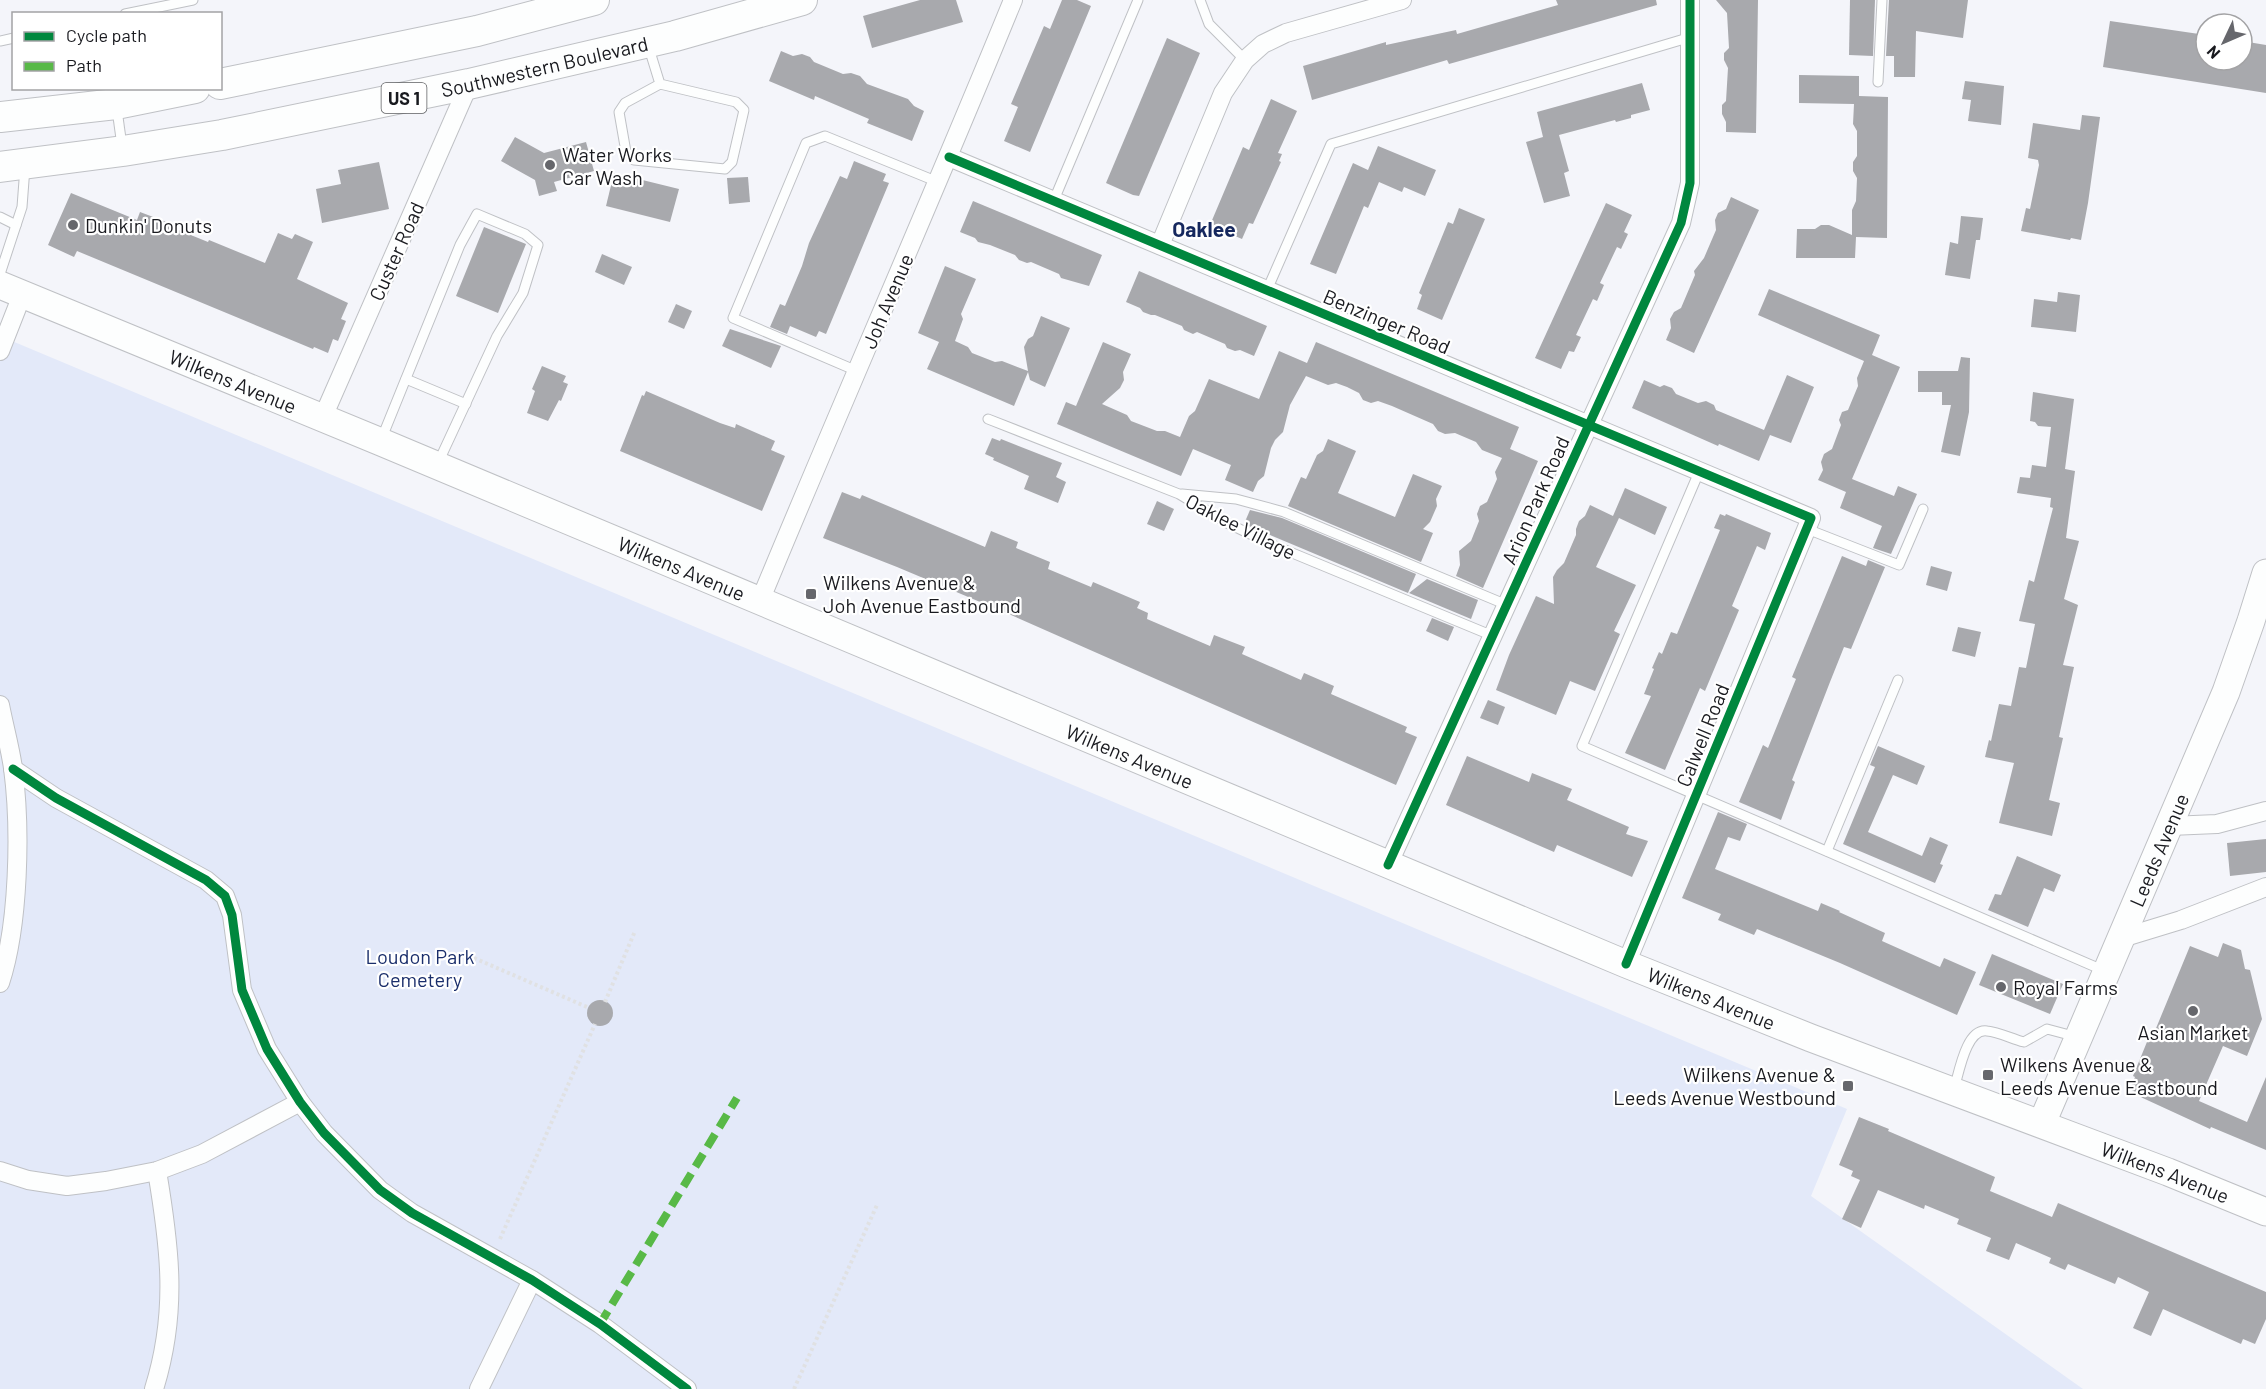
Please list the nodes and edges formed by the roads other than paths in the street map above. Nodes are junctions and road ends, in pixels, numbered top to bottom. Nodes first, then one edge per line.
1 (193, 0) edge
2 (594, 0) edge
3 (802, 0) edge
4 (1013, 0) edge
5 (1138, 0) edge
6 (1200, 0) edge
7 (1402, 0) edge
8 (1690, 0) edge
9 (1882, 0) edge
10 (135, 12) edge
11 (1692, 37) junction
12 (647, 43) junction
13 (1245, 60) junction
14 (1878, 82) dead end
15 (222, 84) edge
16 (470, 84) junction
17 (660, 84) junction
18 (175, 90) edge
19 (115, 96) edge
20 (0, 117) edge
21 (123, 151) junction
22 (949, 157) junction
23 (13, 165) edge
24 (938, 182) junction
25 (1054, 200) junction
26 (0, 217) edge
27 (16, 225) junction
28 (1160, 245) junction
29 (0, 274) edge
30 (11, 290) edge
31 (1267, 290) junction
32 (0, 351) edge
33 (857, 370) junction
34 (406, 379) junction
35 (466, 404) junction
36 (323, 417) junction
37 (988, 419) dead end
38 (1589, 426) junction
39 (381, 441) junction
40 (437, 465) junction
41 (1699, 472) junction
42 (1179, 494) junction
43 (1923, 509) dead end
44 (1809, 524) junction
45 (2266, 573) edge
46 (760, 601) junction
47 (1507, 605) junction
48 (1494, 636) junction
49 (1898, 680) dead end
50 (0, 705) edge
51 (13, 769) junction
52 (1697, 795) junction
53 (2266, 811) edge
54 (2170, 826) junction
55 (1827, 851) junction
56 (1388, 865) junction
57 (2266, 887) edge
58 (2122, 938) junction
59 (1626, 964) junction
60 (2107, 971) junction
61 (0, 983) edge
62 (2079, 1038) junction
63 (1954, 1091) junction
64 (300, 1102) junction
65 (2042, 1123) junction
66 (0, 1171) edge
67 (156, 1171) junction
68 (2266, 1212) edge
69 (532, 1280) junction
70 (154, 1389) edge
71 (479, 1389) edge
72 (687, 1389) edge

1 - 10 lane
2 - 15 main road
3 - 12 main road, Southwestern Boulevard / US 1
4 - 22 street, Joh Avenue
5 - 25 lane
6 - 13 lane
7 - 13 street
8 - 11 street, Arion Park Road
9 - 14 lane
11 - 31 lane
11 - 38 street, Arion Park Road
12 - 16 main road, Southwestern Boulevard / US 1
12 - 17 lane
13 - 28 street
16 - 21 main road, Southwestern Boulevard / US 1
16 - 36 street, Custer Road
17 - 17 lane
18 - 19 main road
19 - 20 main road
19 - 21 lane
21 - 23 main road, Southwestern Boulevard / US 1
22 - 24 street, Joh Avenue
22 - 25 street, Benzinger Road
23 - 27 lane
24 - 33 street, Joh Avenue
24 - 33 lane
25 - 28 street, Benzinger Road
26 - 27 lane
27 - 29 lane
28 - 31 street, Benzinger Road
30 - 32 street
30 - 36 main road, Wilkens Avenue
31 - 38 street, Benzinger Road
33 - 46 street, Joh Avenue
34 - 35 lane
34 - 35 lane
34 - 39 lane
35 - 40 lane
36 - 39 main road, Wilkens Avenue
37 - 42 lane, Oaklee Village
38 - 41 street, Benzinger Road
38 - 47 street, Arion Park Road
39 - 40 main road, Wilkens Avenue
40 - 46 main road, Wilkens Avenue
41 - 44 street, Benzinger Road
41 - 52 lane
42 - 47 lane
42 - 48 lane, Oaklee Village
43 - 44 lane
44 - 52 street, Calwell Road
45 - 54 main road, Leeds Avenue
46 - 56 main road, Wilkens Avenue
47 - 48 street, Arion Park Road
48 - 56 street, Arion Park Road
49 - 55 lane
50 - 51 street
51 - 61 street
51 - 64 street
52 - 55 lane
52 - 59 street, Calwell Road
53 - 54 street
54 - 58 main road, Leeds Avenue
55 - 60 lane
56 - 59 main road, Wilkens Avenue
57 - 58 street
58 - 60 main road, Leeds Avenue
59 - 63 main road, Wilkens Avenue
60 - 62 main road, Leeds Avenue
62 - 63 lane
62 - 65 main road, Leeds Avenue
63 - 65 main road, Wilkens Avenue
64 - 67 street
64 - 69 street
65 - 68 main road, Wilkens Avenue
66 - 67 street
67 - 70 street
69 - 71 street
69 - 72 street

